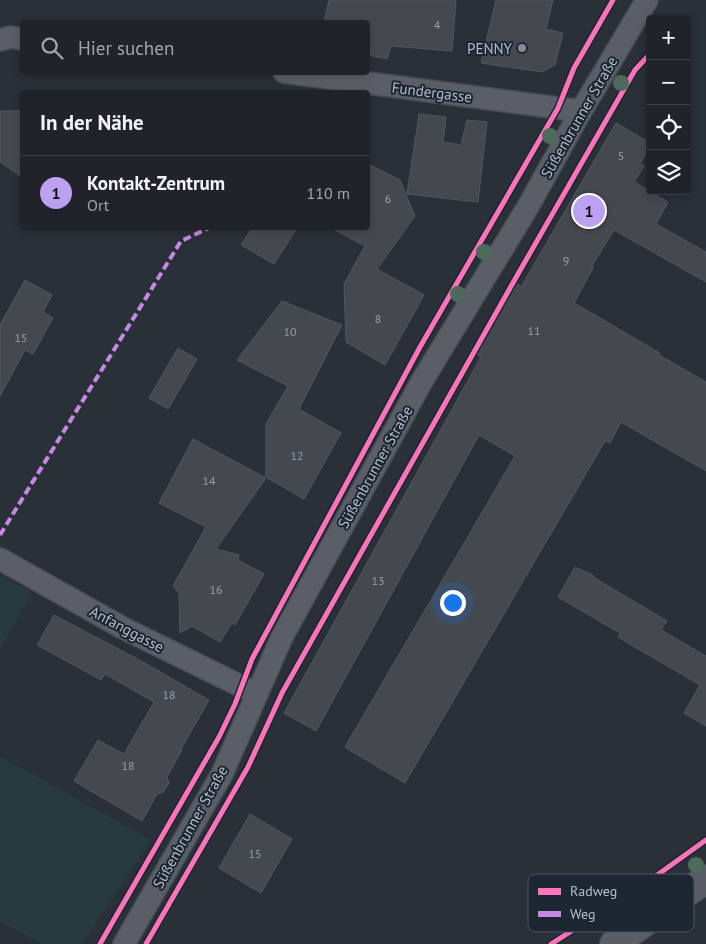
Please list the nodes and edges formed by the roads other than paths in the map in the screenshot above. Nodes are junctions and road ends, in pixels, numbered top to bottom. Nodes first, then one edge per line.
1 (647, 0) edge
2 (20, 38) edge
3 (0, 40) edge
4 (307, 75) edge
5 (581, 111) junction
6 (0, 558) edge
7 (257, 694) junction
8 (706, 879) edge
9 (694, 887) edge
10 (631, 932) edge
11 (124, 944) edge
12 (614, 944) edge

1 - 5 street, Süßenbrunner Straße
2 - 3 street
4 - 5 street, Fundergasse
5 - 7 street, Süßenbrunner Straße
6 - 7 street, Anfanggasse
7 - 11 street, Süßenbrunner Straße
8 - 9 main road
10 - 12 main road

